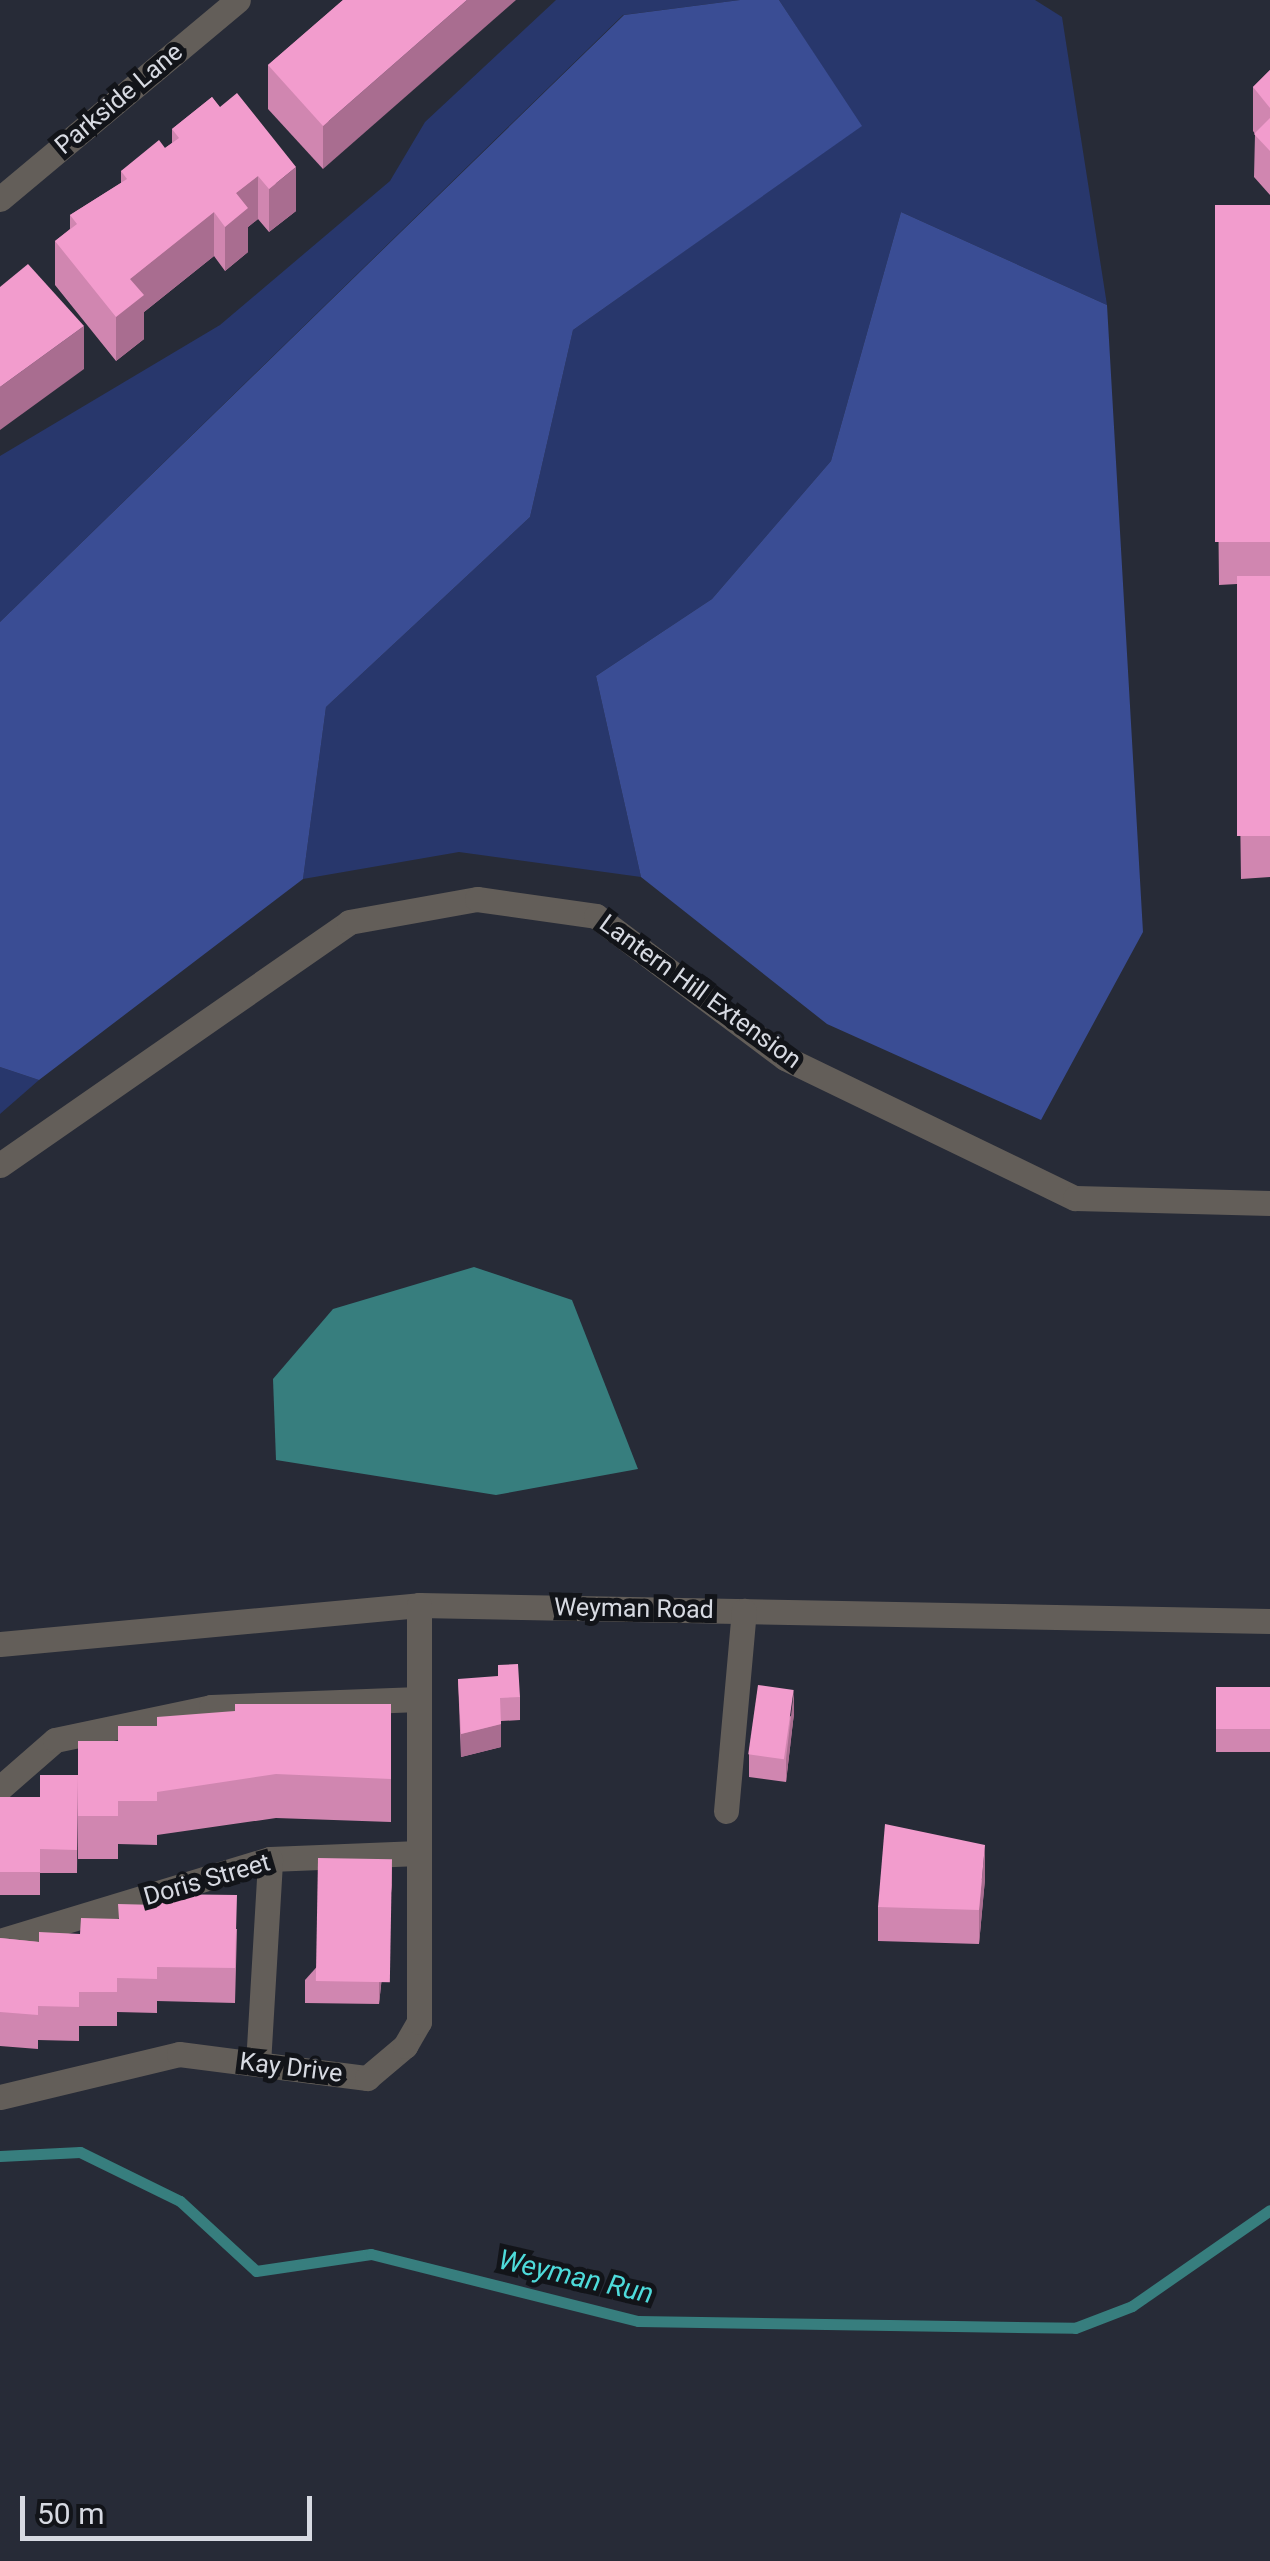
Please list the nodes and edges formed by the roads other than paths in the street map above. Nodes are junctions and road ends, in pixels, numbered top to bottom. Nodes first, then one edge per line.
1 (238, 0) edge
2 (0, 199) edge
3 (0, 1165) edge
4 (1270, 1203) edge
5 (419, 1606) junction
6 (744, 1611) junction
7 (1270, 1621) edge
8 (0, 1644) edge
9 (419, 1699) junction
10 (0, 1788) edge
11 (726, 1811) dead end
12 (419, 1854) junction
13 (270, 1859) junction
14 (0, 1940) edge
15 (258, 2064) junction
16 (0, 2097) edge

1 - 2 street, Parkside Lane
3 - 4 street, Lantern Hill Extension
5 - 6 street, Weyman Road
5 - 8 street, Weyman Road
5 - 9 street, Kay Drive
6 - 7 street, Weyman Road
6 - 11 street
9 - 10 street
9 - 12 street, Kay Drive
12 - 13 street, Doris Street
12 - 15 street, Kay Drive
13 - 14 street, Doris Street
13 - 15 street
15 - 16 street, Kay Drive

